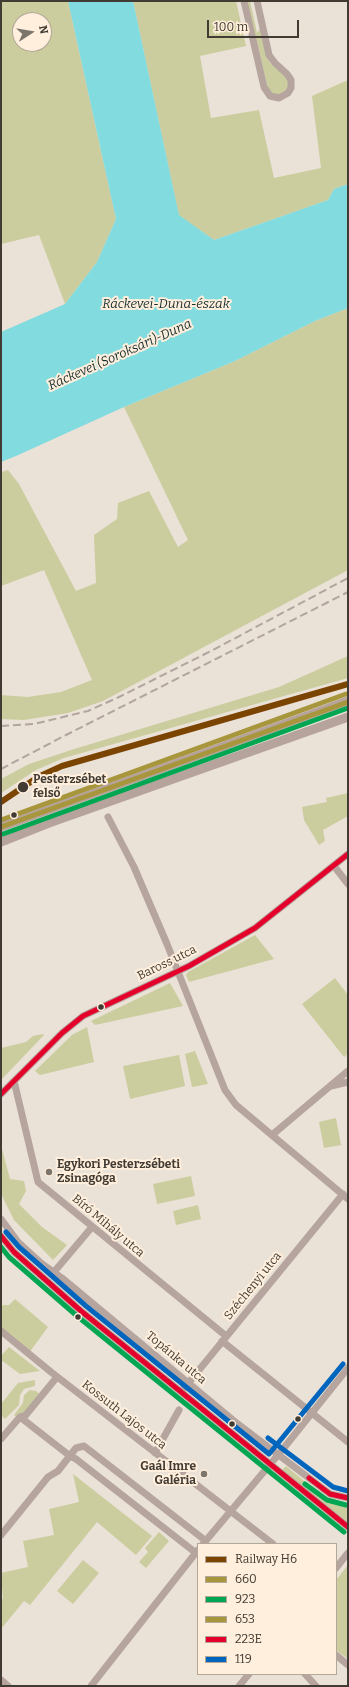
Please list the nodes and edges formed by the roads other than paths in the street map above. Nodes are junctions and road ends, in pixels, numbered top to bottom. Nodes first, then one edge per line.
1 (244, 1) edge
2 (257, 1) edge
3 (348, 701) edge
4 (347, 718) edge
5 (108, 817) dead end
6 (1, 827) edge
7 (1, 842) edge
8 (348, 854) edge
9 (334, 866) junction
10 (348, 884) edge
11 (178, 971) junction
12 (348, 1071) edge
13 (14, 1081) junction
14 (348, 1082) edge
15 (329, 1087) junction
16 (1, 1094) edge
17 (272, 1135) junction
18 (346, 1196) edge
19 (1, 1219) edge
20 (92, 1227) junction
21 (1, 1236) edge
22 (54, 1272) junction
23 (1, 1331) edge
24 (224, 1339) junction
25 (348, 1368) edge
26 (57, 1377) junction
27 (188, 1383) junction
28 (180, 1392) junction
29 (179, 1410) dead end
30 (312, 1412) junction
31 (20, 1417) junction
32 (1, 1439) edge
33 (348, 1442) edge
34 (156, 1453) junction
35 (278, 1455) junction
36 (70, 1456) junction
37 (270, 1464) junction
38 (348, 1498) edge
39 (230, 1511) junction
40 (348, 1527) edge
41 (1, 1535) edge
42 (204, 1542) edge
43 (272, 1543) edge
44 (197, 1551) edge
45 (348, 1553) edge
46 (337, 1567) edge
47 (337, 1657) edge
48 (348, 1665) edge
49 (247, 1675) edge
50 (306, 1675) edge
51 (1, 1680) edge
52 (8, 1686) edge
53 (90, 1686) edge
54 (238, 1686) edge
55 (316, 1686) edge

1 - 2 street
3 - 6 main road
4 - 7 main road
5 - 11 street
8 - 9 street, Baross utca
9 - 10 street
9 - 11 street, Baross utca
11 - 13 street, Baross utca
11 - 17 street
12 - 15 street
13 - 16 street, Baross utca
13 - 20 street, Bíró Mihály utca
14 - 15 street
15 - 17 street
17 - 18 street
18 - 24 street, Széchenyi utca
19 - 22 street, Topánka utca
20 - 22 street
20 - 24 street, Bíró Mihály utca
21 - 28 street, Topánka utca
22 - 27 street, Topánka utca
23 - 26 street, Kossuth Lajos utca
24 - 27 street, Széchenyi utca
24 - 30 street, Bíró Mihály utca
25 - 30 street
26 - 31 street
26 - 34 street, Kossuth Lajos utca
27 - 28 street, Széchenyi utca
27 - 35 street, Topánka utca
28 - 37 street, Topánka utca
29 - 34 street
30 - 33 street, Bíró Mihály utca
30 - 35 street
31 - 32 street
31 - 36 street
34 - 39 street, Kossuth Lajos utca
35 - 37 street
35 - 38 street, Topánka utca
36 - 41 street
36 - 42 street
36 - 44 street
37 - 39 street
37 - 40 street, Topánka utca
39 - 42 street
39 - 43 street, Kossuth Lajos utca
44 - 53 street
45 - 46 street
47 - 48 street
49 - 54 street
50 - 55 street
51 - 52 street

